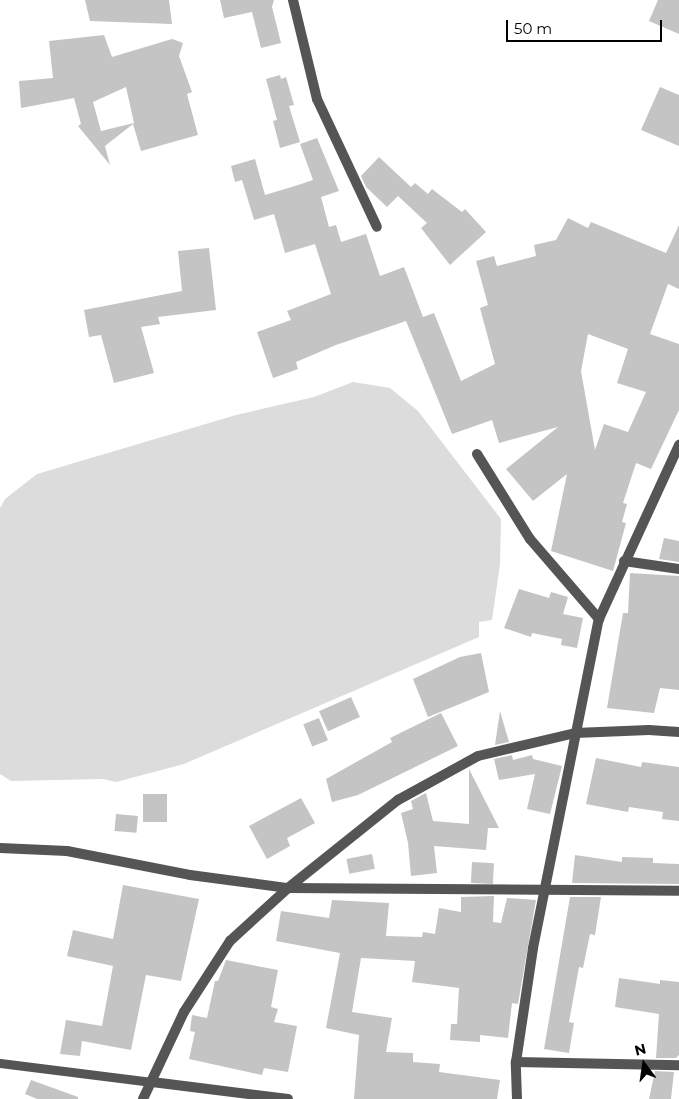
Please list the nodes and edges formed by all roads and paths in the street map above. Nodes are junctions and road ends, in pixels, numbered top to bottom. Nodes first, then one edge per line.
1 (293, 0) edge
2 (377, 227) dead end
3 (679, 445) edge
4 (477, 454) dead end
5 (624, 561) junction
6 (679, 569) edge
7 (599, 619) junction
8 (679, 732) edge
9 (575, 733) junction
10 (0, 848) edge
11 (288, 888) junction
12 (544, 888) junction
13 (679, 891) edge
14 (516, 1062) junction
15 (0, 1063) edge
16 (679, 1066) edge
17 (152, 1082) junction
18 (143, 1099) edge
19 (288, 1099) edge
20 (517, 1099) edge

1 - 2 street
3 - 5 street
4 - 7 street
5 - 6 street
5 - 7 street
7 - 9 street
8 - 9 street
9 - 11 street
9 - 12 street
10 - 11 street
11 - 12 street
11 - 17 street
12 - 13 street
12 - 14 street
14 - 16 street
14 - 20 street
15 - 17 lane
17 - 18 street
17 - 19 street

